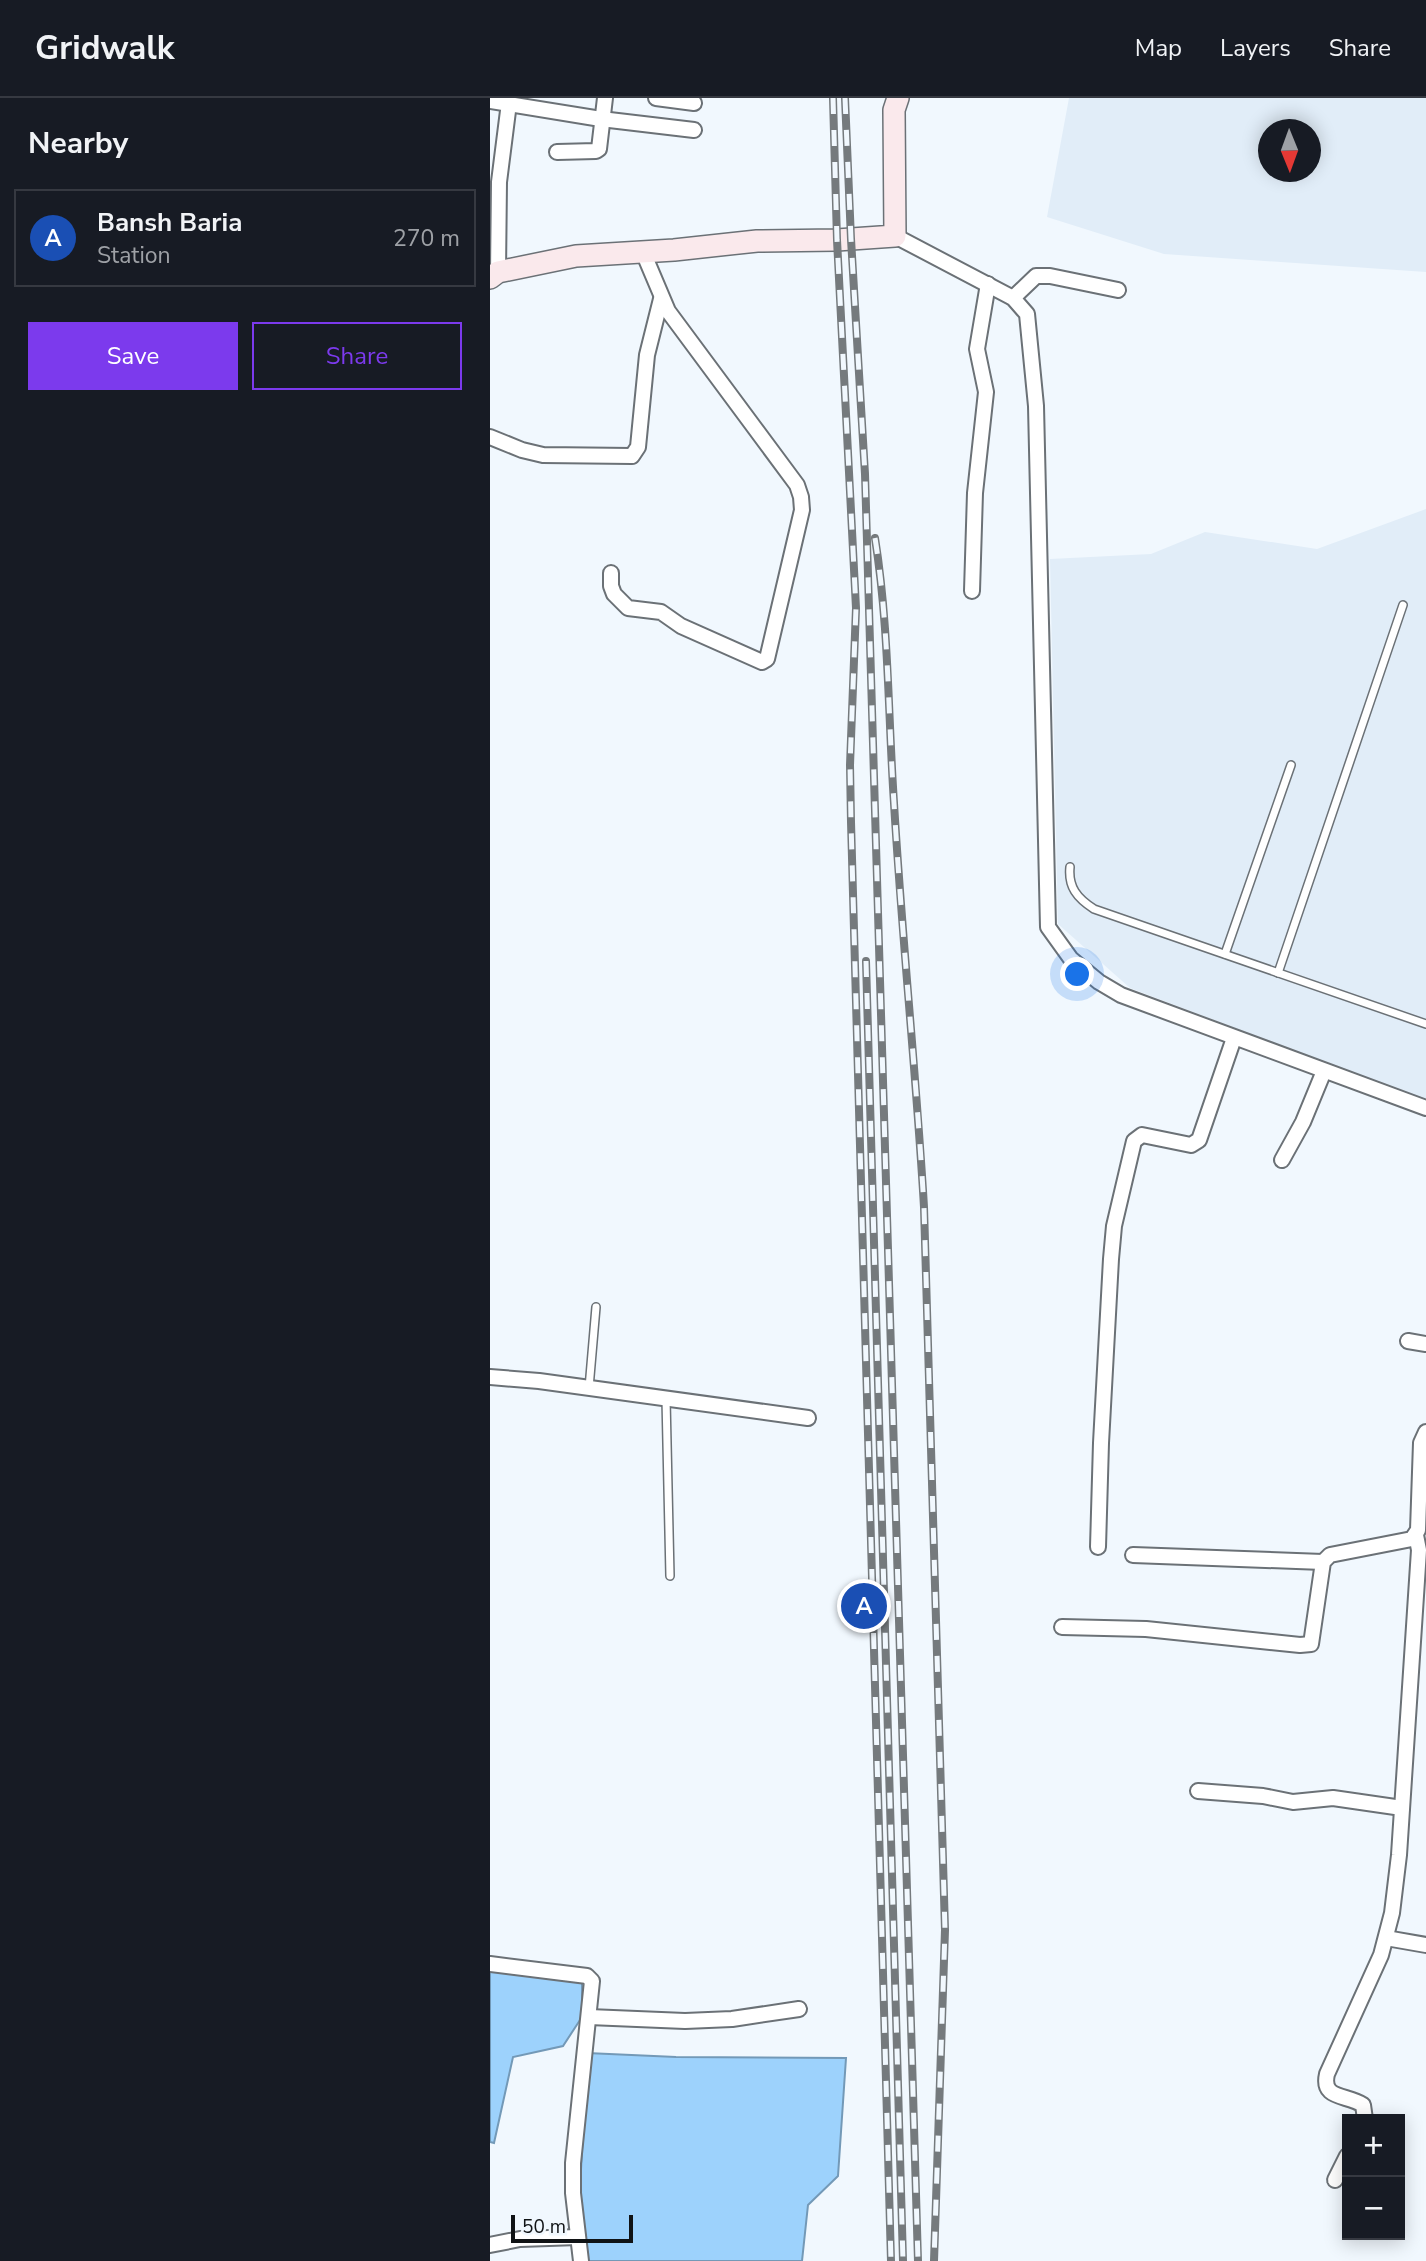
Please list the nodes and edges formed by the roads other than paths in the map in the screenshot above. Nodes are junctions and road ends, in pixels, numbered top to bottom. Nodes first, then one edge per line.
1 (604, 98) edge
2 (656, 98) edge
3 (898, 98) edge
4 (490, 101) edge
5 (509, 103) junction
6 (694, 103) dead end
7 (601, 119) junction
8 (694, 130) dead end
9 (557, 152) dead end
10 (895, 236) junction
11 (643, 252) junction
12 (494, 275) edge
13 (988, 284) junction
14 (1118, 290) dead end
15 (1013, 298) junction
16 (661, 299) junction
17 (490, 437) edge
18 (611, 573) dead end
19 (972, 591) dead end
20 (1403, 605) dead end
21 (1291, 765) dead end
22 (1070, 867) dead end
23 (1225, 954) junction
24 (1278, 973) junction
25 (1426, 1024) edge
26 (1234, 1038) junction
27 (1324, 1071) junction
28 (1426, 1108) edge
29 (1282, 1160) dead end
30 (596, 1307) dead end
31 (1408, 1341) dead end
32 (1426, 1344) edge
33 (490, 1377) edge
34 (589, 1388) junction
35 (666, 1398) junction
36 (808, 1418) dead end
37 (1426, 1432) edge
38 (1423, 1473) edge
39 (1416, 1535) junction
40 (1098, 1547) dead end
41 (1133, 1555) dead end
42 (1323, 1562) junction
43 (670, 1576) dead end
44 (1062, 1627) dead end
45 (1198, 1791) dead end
46 (1402, 1808) junction
47 (1386, 1938) junction
48 (1426, 1945) edge
49 (490, 1964) edge
50 (799, 2009) dead end
51 (589, 2017) junction
52 (1364, 2114) edge
53 (1342, 2166) edge
54 (1335, 2180) dead end
55 (578, 2237) junction
56 (490, 2245) edge
57 (581, 2261) edge

1 - 7 street
2 - 6 street
3 - 10 street
4 - 5 street
5 - 7 street
5 - 12 street
7 - 8 street
7 - 9 street
10 - 11 street
10 - 13 street
11 - 12 street
11 - 16 street
13 - 15 street
13 - 19 street
14 - 15 street
15 - 26 street
16 - 17 street
16 - 18 street
20 - 24 lane
21 - 23 lane
22 - 23 lane
23 - 24 lane
24 - 25 lane
26 - 27 street
26 - 40 street
27 - 28 street
27 - 29 street
30 - 34 lane
31 - 32 street
33 - 34 street
34 - 35 street
35 - 36 street
35 - 43 lane
37 - 38 street
38 - 39 street
39 - 42 street
39 - 46 street
41 - 42 street
42 - 44 street
45 - 46 street
46 - 47 street
47 - 48 street
47 - 52 street
49 - 51 street
50 - 51 street
51 - 55 street
53 - 54 street
55 - 56 street
55 - 57 street

